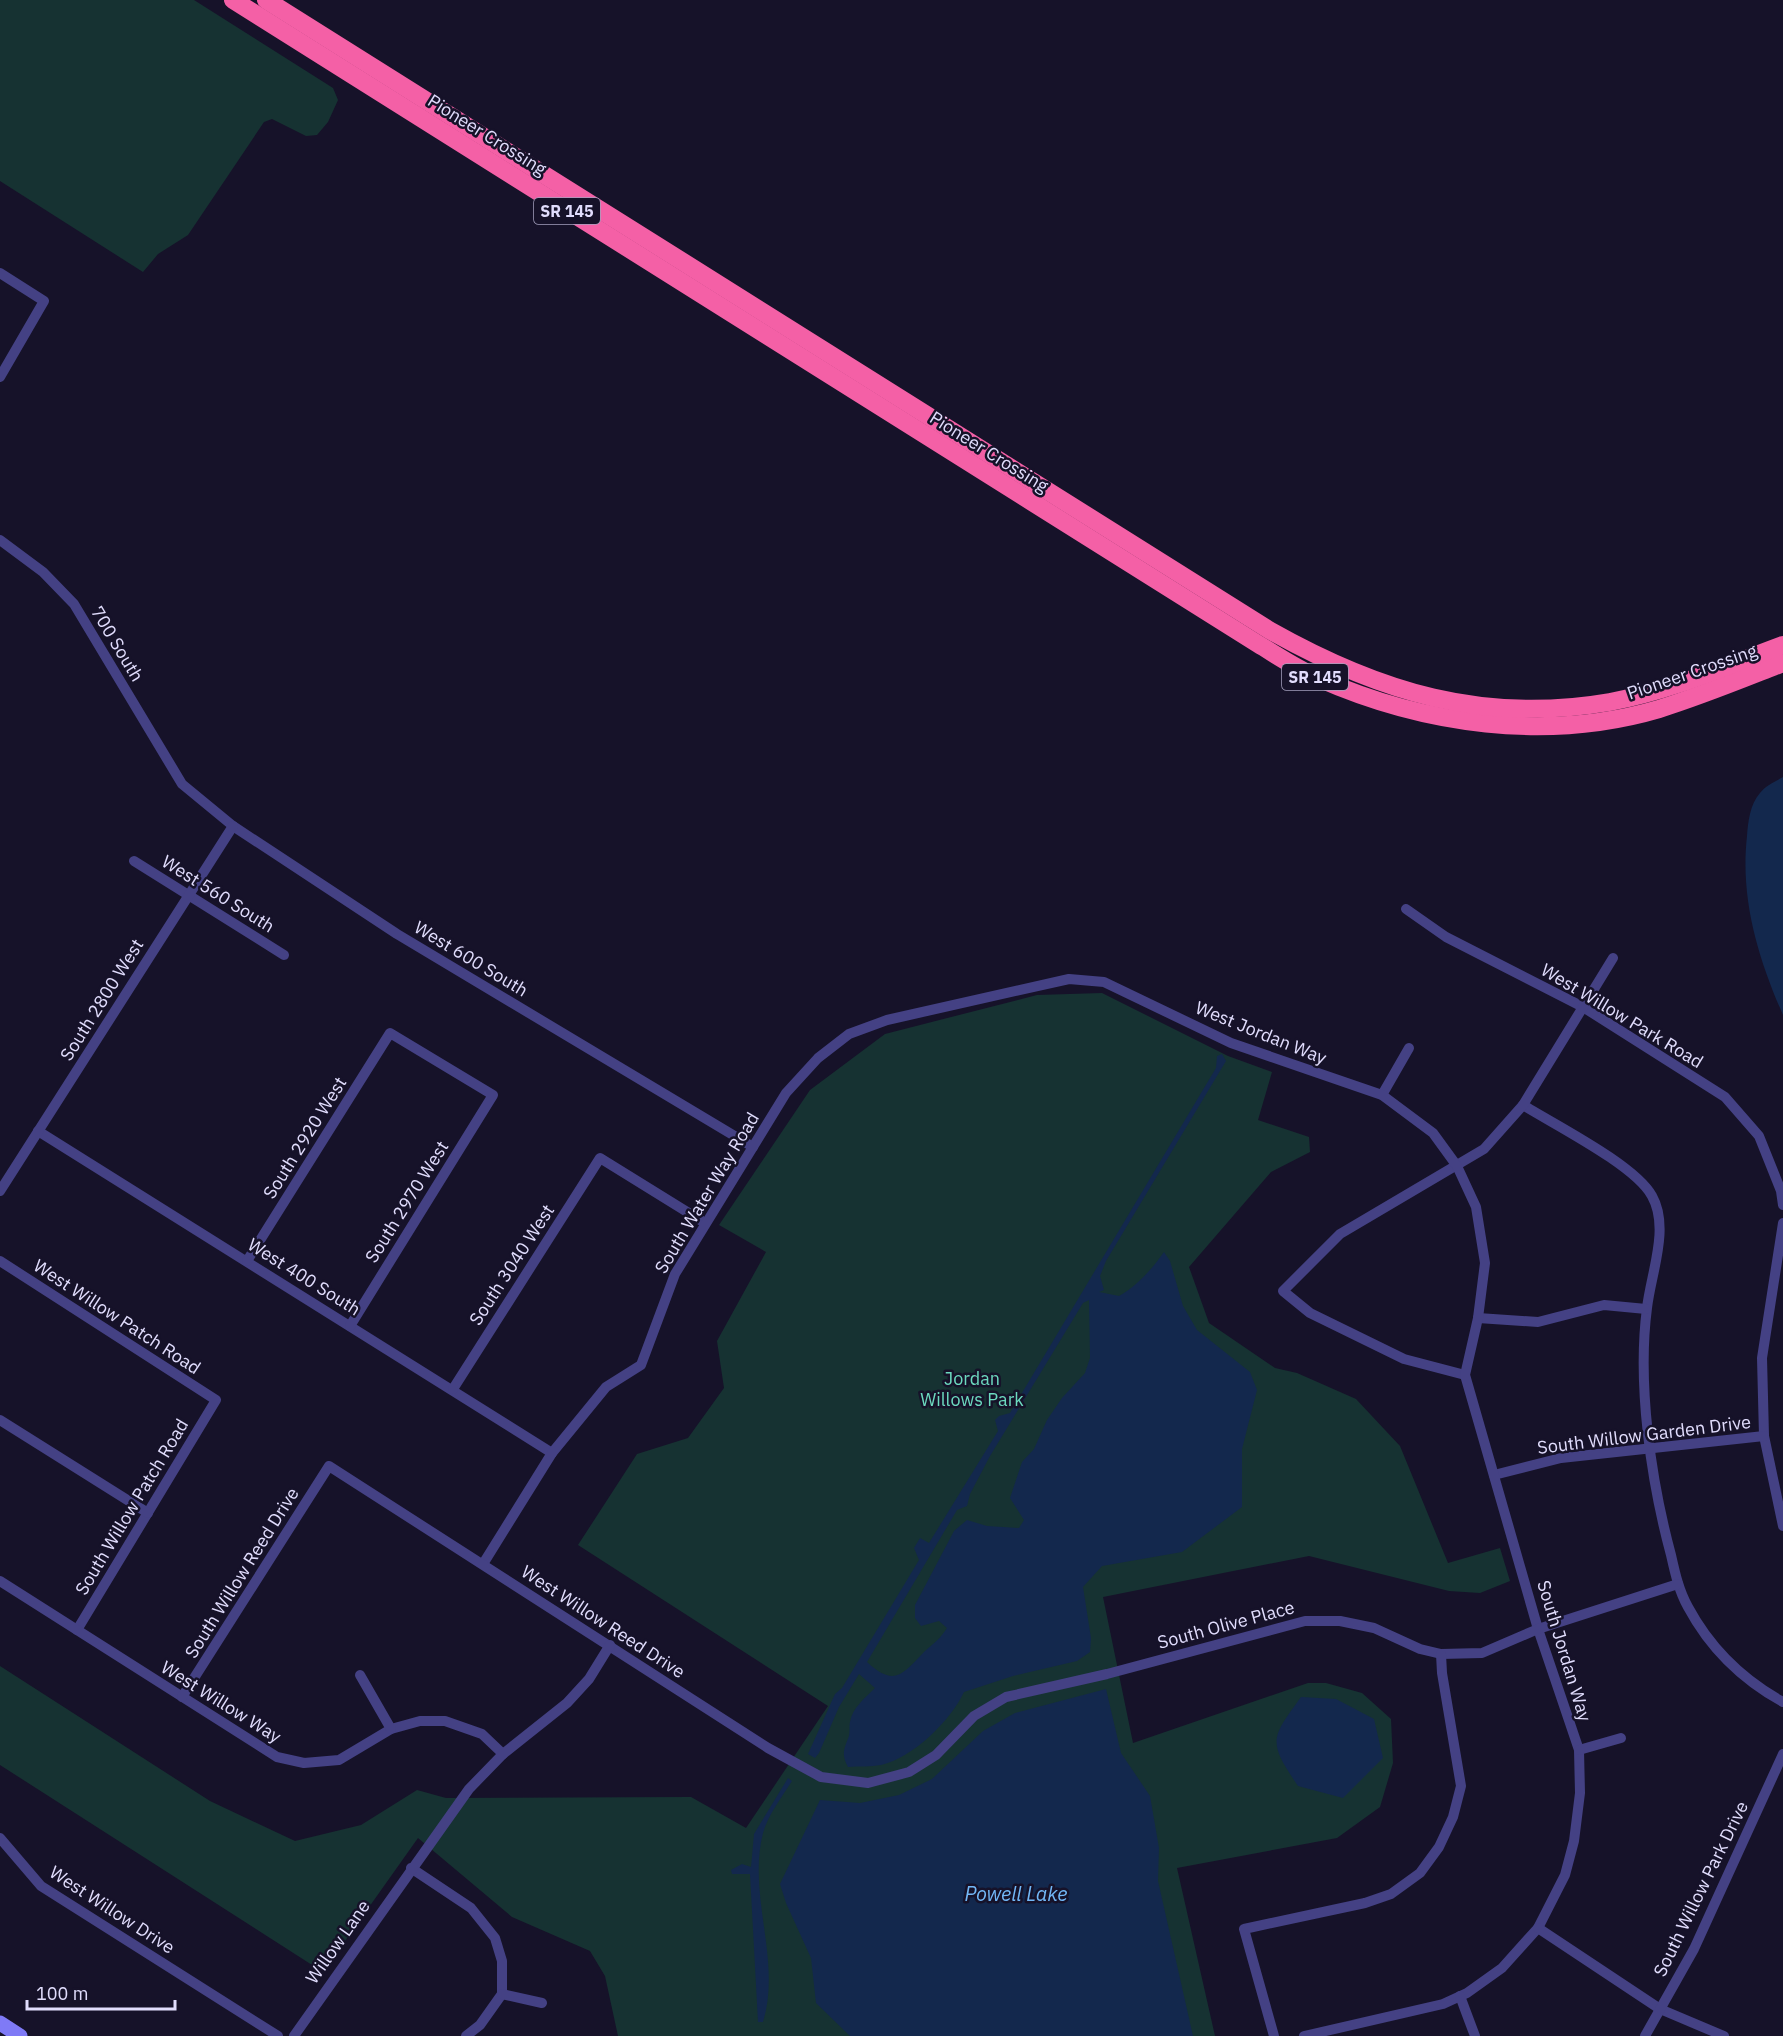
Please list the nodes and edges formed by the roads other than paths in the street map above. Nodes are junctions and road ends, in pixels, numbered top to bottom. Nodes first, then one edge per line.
1 (233, 0) edge
2 (266, 0) edge
3 (0, 273) edge
4 (0, 376) edge
5 (0, 540) edge
6 (1783, 645) edge
7 (1783, 663) edge
8 (182, 784) joint
9 (233, 826) junction
10 (134, 861) dead end
11 (188, 895) junction
12 (1406, 909) dead end
13 (284, 955) dead end
14 (1613, 957) dead end
15 (1069, 979) joint
16 (1582, 1007) junction
17 (390, 1032) joint
18 (1409, 1048) dead end
19 (1382, 1095) junction
20 (1523, 1105) junction
21 (38, 1131) junction
22 (1433, 1133) joint
23 (753, 1147) junction
24 (1457, 1166) junction
25 (0, 1191) edge
26 (1783, 1205) edge
27 (705, 1223) junction
28 (1783, 1223) edge
29 (0, 1261) edge
30 (247, 1261) junction
31 (1646, 1309) junction
32 (1478, 1318) junction
33 (350, 1326) junction
34 (1465, 1375) junction
35 (453, 1389) junction
36 (216, 1400) joint
37 (0, 1420) edge
38 (1764, 1436) junction
39 (1651, 1448) junction
40 (552, 1454) junction
41 (329, 1466) joint
42 (1494, 1475) junction
43 (147, 1513) junction
44 (1783, 1526) edge
45 (483, 1564) junction
46 (0, 1581) edge
47 (1678, 1584) junction
48 (1538, 1629) junction
49 (77, 1630) junction
50 (610, 1645) junction
51 (1441, 1654) junction
52 (360, 1675) dead end
53 (182, 1697) junction
54 (1783, 1702) edge
55 (391, 1729) junction
56 (1621, 1738) dead end
57 (1579, 1750) junction
58 (503, 1754) junction
59 (1783, 1754) edge
60 (868, 1783) joint
61 (0, 1838) edge
62 (411, 1868) junction
63 (1538, 1928) junction
64 (502, 1994) junction
65 (1460, 1996) junction
66 (542, 2003) dead end
67 (1660, 2009) junction
68 (0, 2023) edge
69 (20, 2036) edge
70 (278, 2036) edge
71 (294, 2036) edge
72 (466, 2036) edge
73 (1274, 2036) edge
74 (1305, 2036) edge
75 (1475, 2036) edge
76 (1645, 2036) edge
77 (1724, 2036) edge

1 - 7 highway, Pioneer Crossing / SR 145
2 - 6 highway, Pioneer Crossing / SR 145
3 - 4 street
5 - 8 street, 700 South
8 - 9 street, West 600 South
9 - 11 street, South 2800 West
9 - 23 street, West 600 South
10 - 11 street, West 560 South
11 - 13 street, West 560 South
11 - 21 street, South 2800 West
12 - 16 street, West Willow Park Road
14 - 16 street
15 - 19 street, West Jordan Way
15 - 23 street, South Water Way Road
16 - 20 street
16 - 26 street, West Willow Park Road
17 - 30 street, South 2920 West
17 - 33 street, South 2970 West
18 - 19 street
19 - 22 street, West Jordan Way
20 - 24 street
20 - 31 street
21 - 25 street, South 2800 West
21 - 30 street, West 400 South
22 - 24 street, South Jordan Way
23 - 27 street, South Water Way Road
24 - 32 street, South Jordan Way
24 - 34 street
27 - 35 street, South 3040 West
27 - 40 street, South Water Way Road
28 - 38 street
29 - 36 street, West Willow Patch Road
30 - 33 street, West 400 South
31 - 32 street
31 - 39 street
32 - 34 street, South Jordan Way
33 - 35 street, West 400 South
34 - 42 street, South Jordan Way
35 - 40 street, West 400 South
36 - 43 street, South Willow Patch Road
37 - 43 street
38 - 39 street, South Willow Garden Drive
38 - 44 street
39 - 42 street, South Willow Garden Drive
39 - 47 street
40 - 45 street, South Water Way Road
41 - 45 street, West Willow Reed Drive
41 - 53 street, South Willow Reed Drive
42 - 48 street, South Jordan Way
43 - 49 street, South Willow Patch Road
45 - 50 street, West Willow Reed Drive
46 - 49 street, West Willow Way
47 - 48 street, South Olive Place
47 - 54 street
48 - 51 street, South Olive Place
48 - 57 street, South Jordan Way
49 - 53 street, West Willow Way
50 - 58 street, Willow Lane
50 - 60 street, West Willow Reed Drive
51 - 60 street, South Olive Place
51 - 73 street
52 - 55 street
53 - 55 street, West Willow Way
55 - 58 street, West Willow Way
56 - 57 street
57 - 63 street, South Jordan Way
58 - 62 street, Willow Lane
59 - 67 street, South Willow Park Drive
61 - 70 street, West Willow Drive
62 - 64 street
62 - 71 street, Willow Lane
63 - 65 street, South Jordan Way
63 - 67 street
64 - 66 street
64 - 72 street
65 - 74 street, South Jordan Way
65 - 75 street
67 - 76 street, South Willow Park Drive
67 - 77 street
68 - 69 main road

